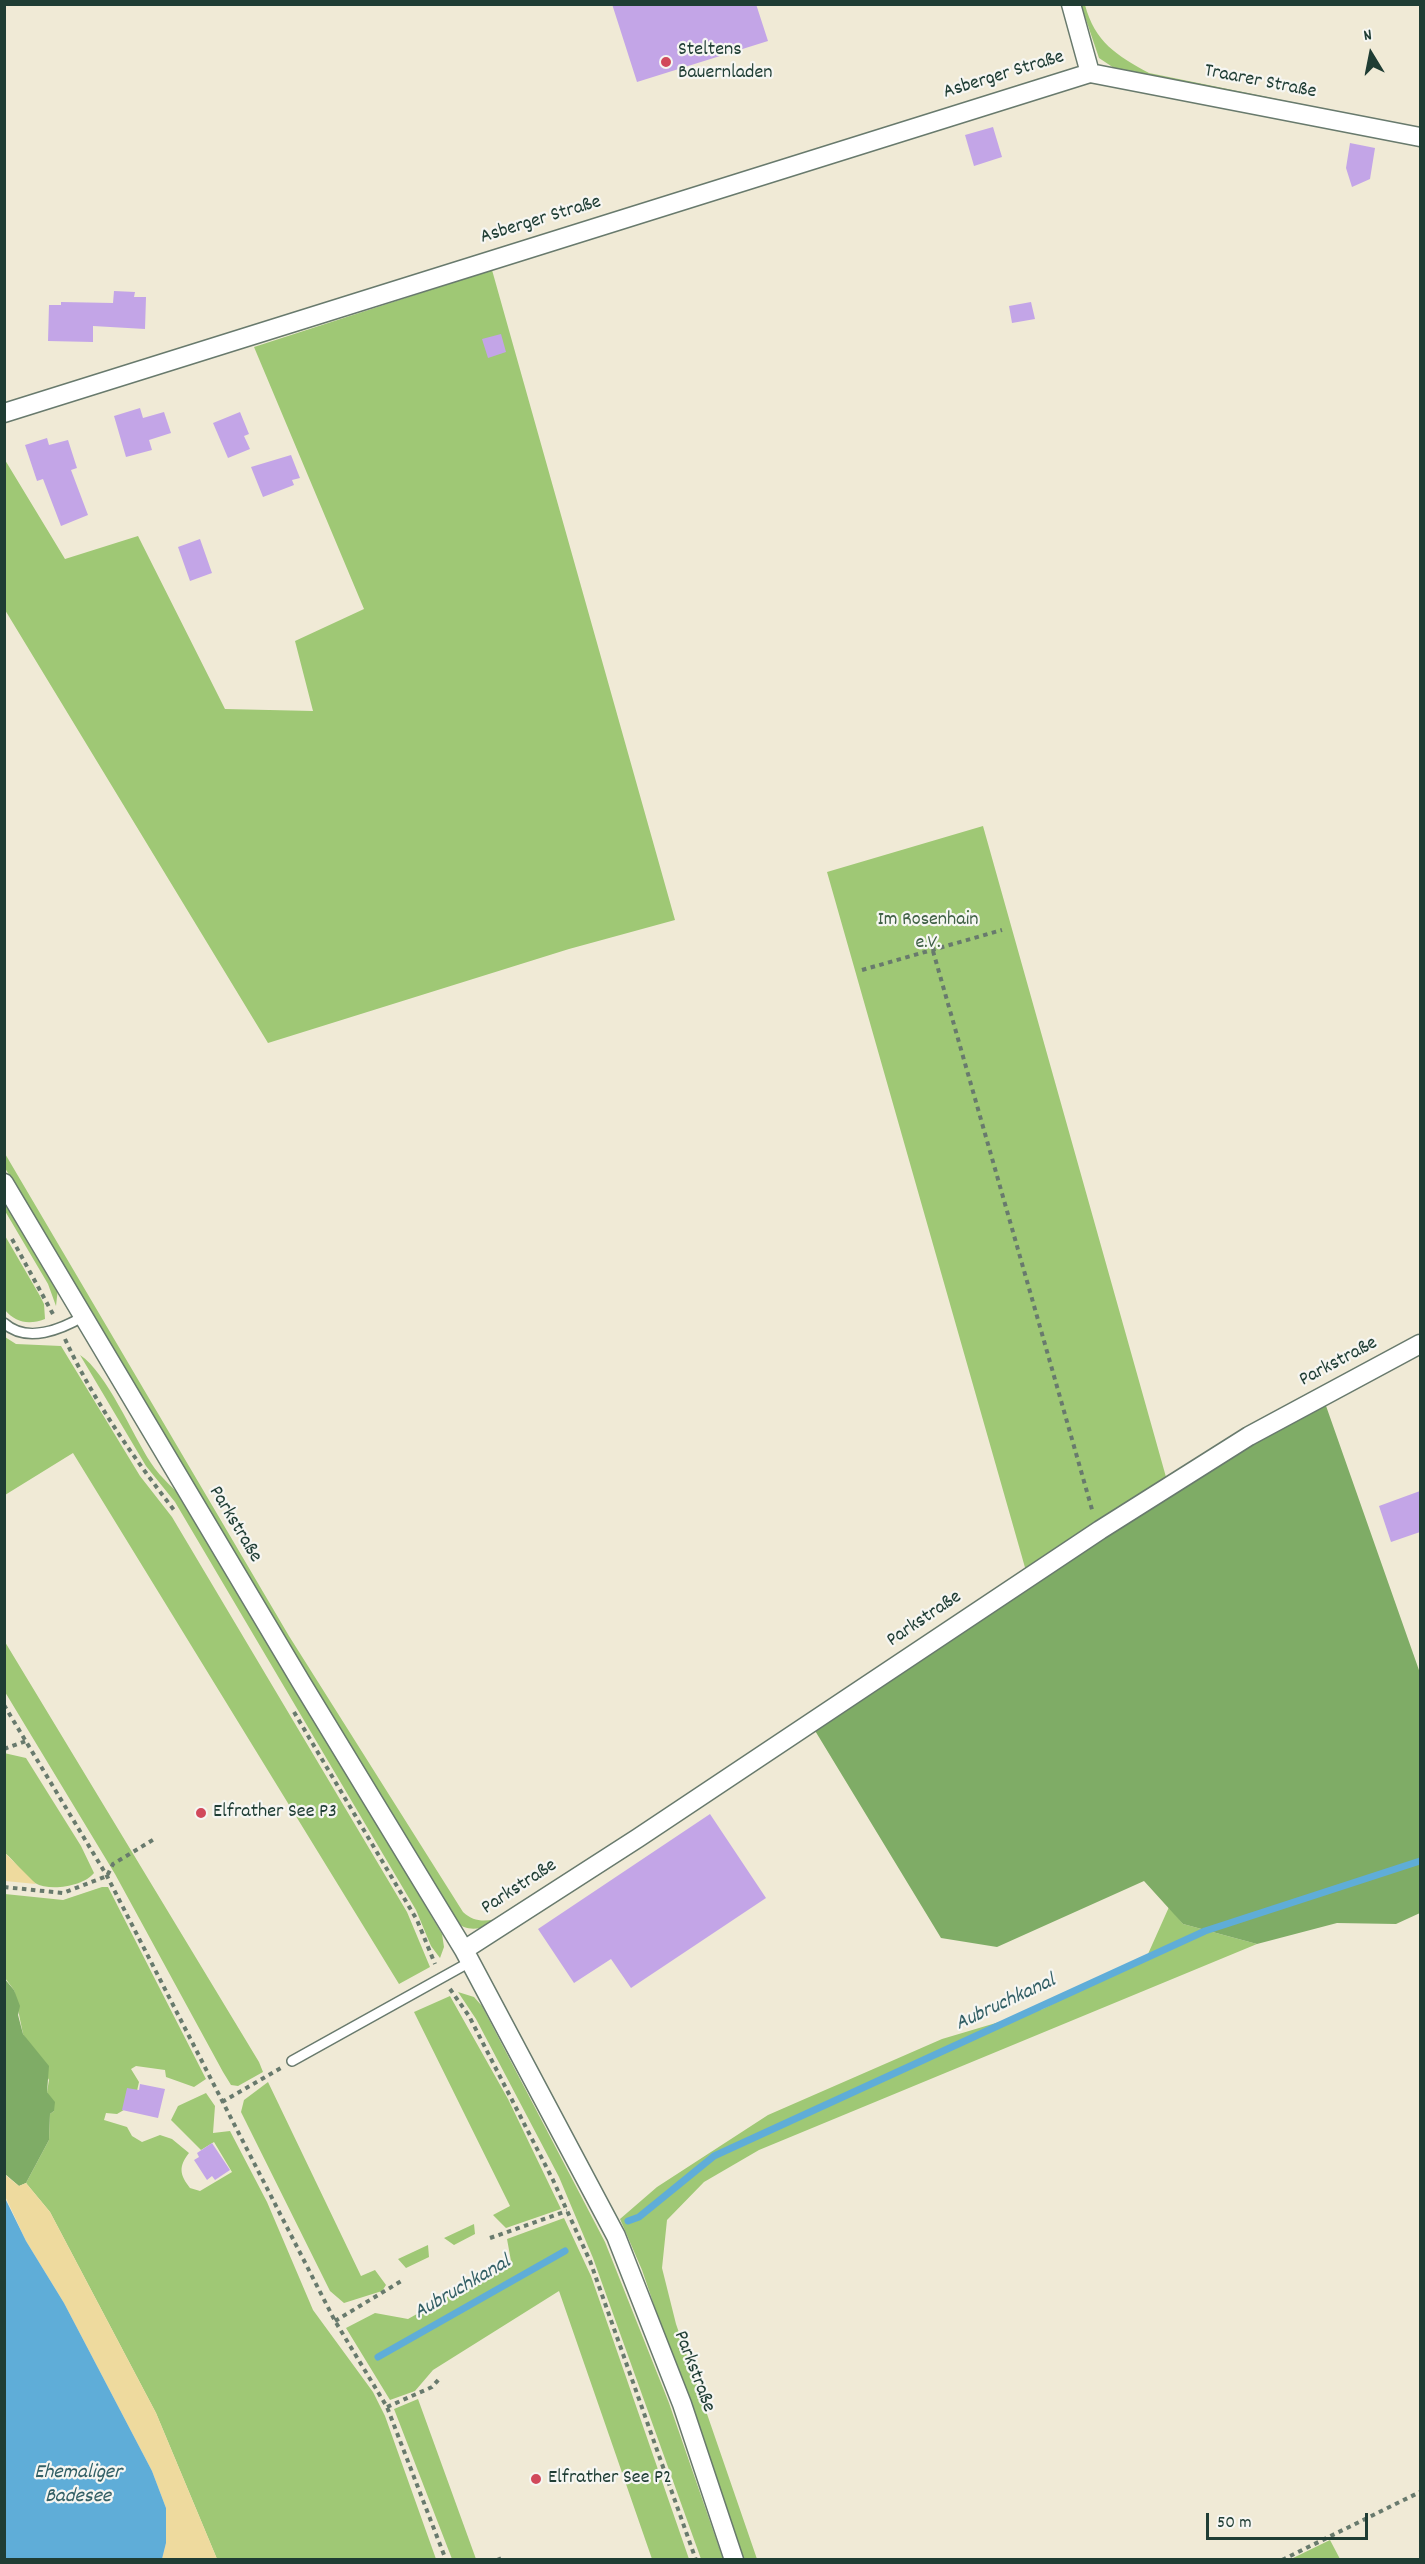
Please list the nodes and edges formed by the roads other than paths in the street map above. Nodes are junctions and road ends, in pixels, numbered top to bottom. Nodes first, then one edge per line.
1 (1071, 4) edge
2 (1090, 73) junction
3 (1420, 137) edge
4 (4, 413) edge
5 (4, 1183) edge
6 (84, 1316) junction
7 (4, 1323) edge
8 (1420, 1344) edge
9 (467, 1956) junction
10 (292, 2061) road end
11 (734, 2559) edge

1 - 2 street
2 - 3 street, Traarer Straße
2 - 4 street, Asberger Straße
5 - 6 street, Parkstraße
6 - 7 lane
6 - 9 street, Parkstraße
8 - 9 street, Parkstraße
9 - 10 lane
9 - 11 street, Parkstraße

